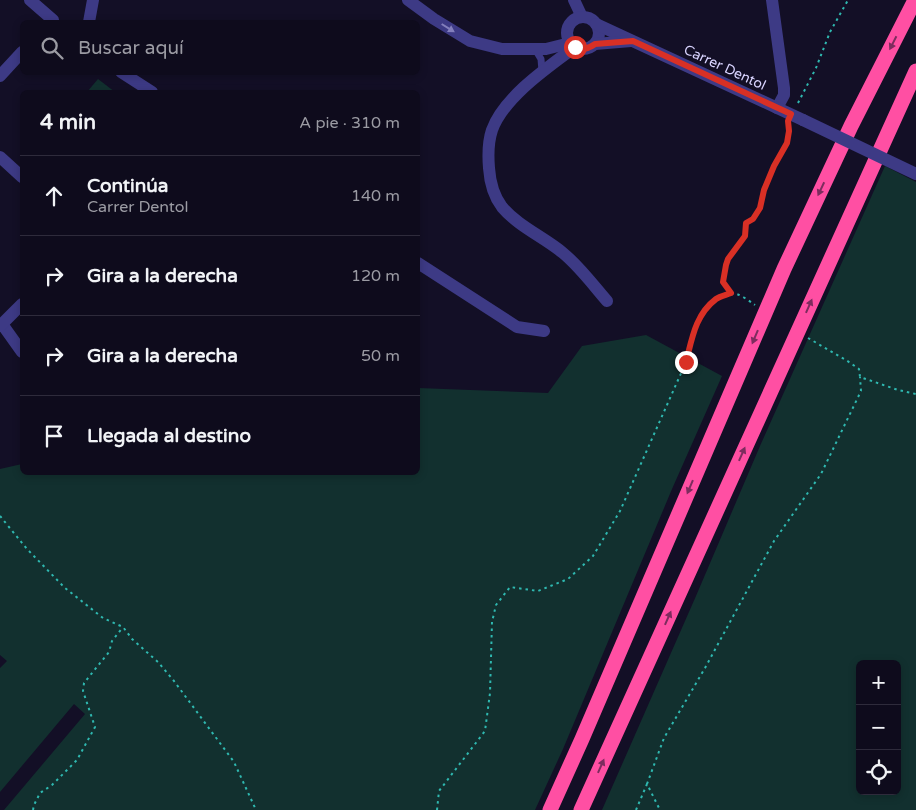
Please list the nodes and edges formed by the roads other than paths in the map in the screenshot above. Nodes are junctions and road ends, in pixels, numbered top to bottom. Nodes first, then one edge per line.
1 (30, 0) edge
2 (93, 0) edge
3 (408, 0) edge
4 (574, 0) edge
5 (772, 0) edge
6 (915, 0) edge
7 (582, 17) junction
8 (51, 20) edge
9 (89, 20) edge
10 (596, 24) junction
11 (633, 41) junction
12 (595, 44) junction
13 (572, 45) junction
14 (535, 49) junction
15 (20, 54) edge
16 (542, 71) junction
17 (916, 71) edge
18 (126, 75) edge
19 (0, 76) edge
20 (149, 90) edge
21 (778, 108) junction
22 (0, 157) edge
23 (916, 174) edge
24 (20, 175) edge
25 (420, 264) edge
26 (607, 301) dead end
27 (20, 306) edge
28 (1, 325) edge
29 (544, 332) dead end
30 (20, 349) edge
31 (550, 810) edge
32 (581, 810) edge

1 - 8 street
2 - 9 street
3 -> 14 street
4 - 7 street
5 - 21 street
6 -> 31 highway
7 - 10 street
7 - 13 street
10 - 11 street, Carrer Dentol
10 - 12 street
11 - 12 street, Carrer Dentol
11 - 21 street, Carrer Dentol
12 - 13 street
13 - 14 street
13 - 16 street
14 - 16 lane
15 - 19 street
16 - 26 street
32 -> 17 highway
18 - 20 street
21 - 23 street, Carrer Dentol, bridge
22 - 24 street
25 - 29 street
27 - 28 street
28 - 30 street

